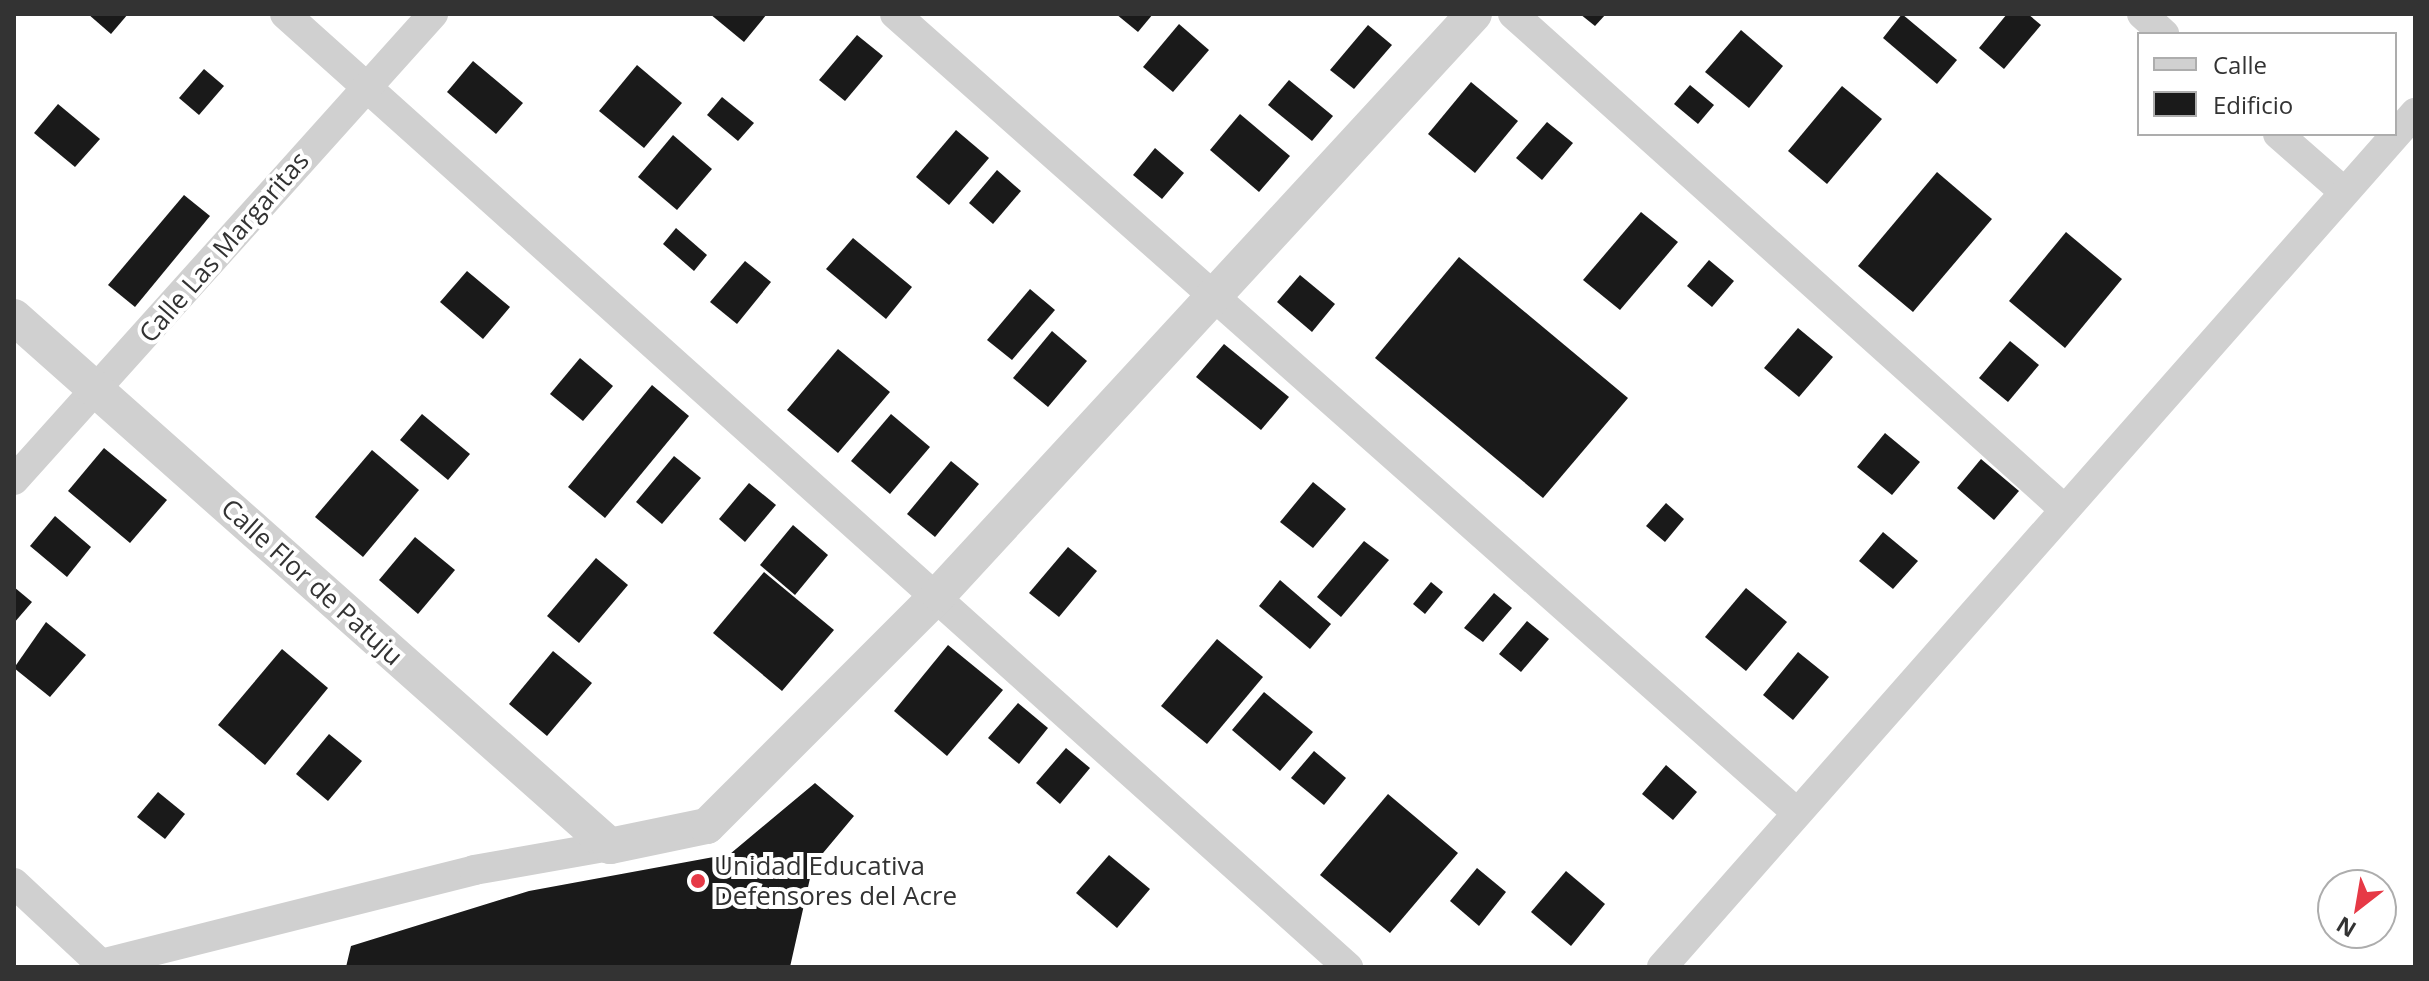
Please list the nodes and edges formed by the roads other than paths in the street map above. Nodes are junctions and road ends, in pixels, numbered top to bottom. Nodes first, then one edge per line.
1 (285, 14) edge
2 (433, 14) edge
3 (895, 14) edge
4 (1474, 14) edge
5 (1513, 14) edge
6 (2142, 14) edge
7 (2162, 32) edge
8 (366, 84) junction
9 (2415, 113) edge
10 (2397, 132) edge
11 (2280, 136) edge
12 (2393, 136) edge
13 (2342, 190) junction
14 (1213, 296) junction
15 (14, 317) edge
16 (97, 391) junction
17 (14, 480) edge
18 (2063, 508) junction
19 (939, 594) junction
20 (1797, 813) junction
21 (610, 846) junction
22 (14, 883) edge
23 (1348, 967) edge
24 (1662, 967) edge

1 - 8 street
2 - 8 street, Calle Las Margaritas
3 - 14 street
4 - 14 street
5 - 18 street
6 - 7 street
8 - 16 street, Calle Las Margaritas
8 - 19 street
9 - 10 street
11 - 13 street
12 - 13 street
13 - 18 street
14 - 19 street
14 - 20 street
15 - 16 street, Calle Flor de Patuju
16 - 17 street, Calle Las Margaritas
16 - 21 street, Calle Flor de Patuju
18 - 20 street
19 - 21 street
19 - 23 street
20 - 24 street
21 - 22 street

